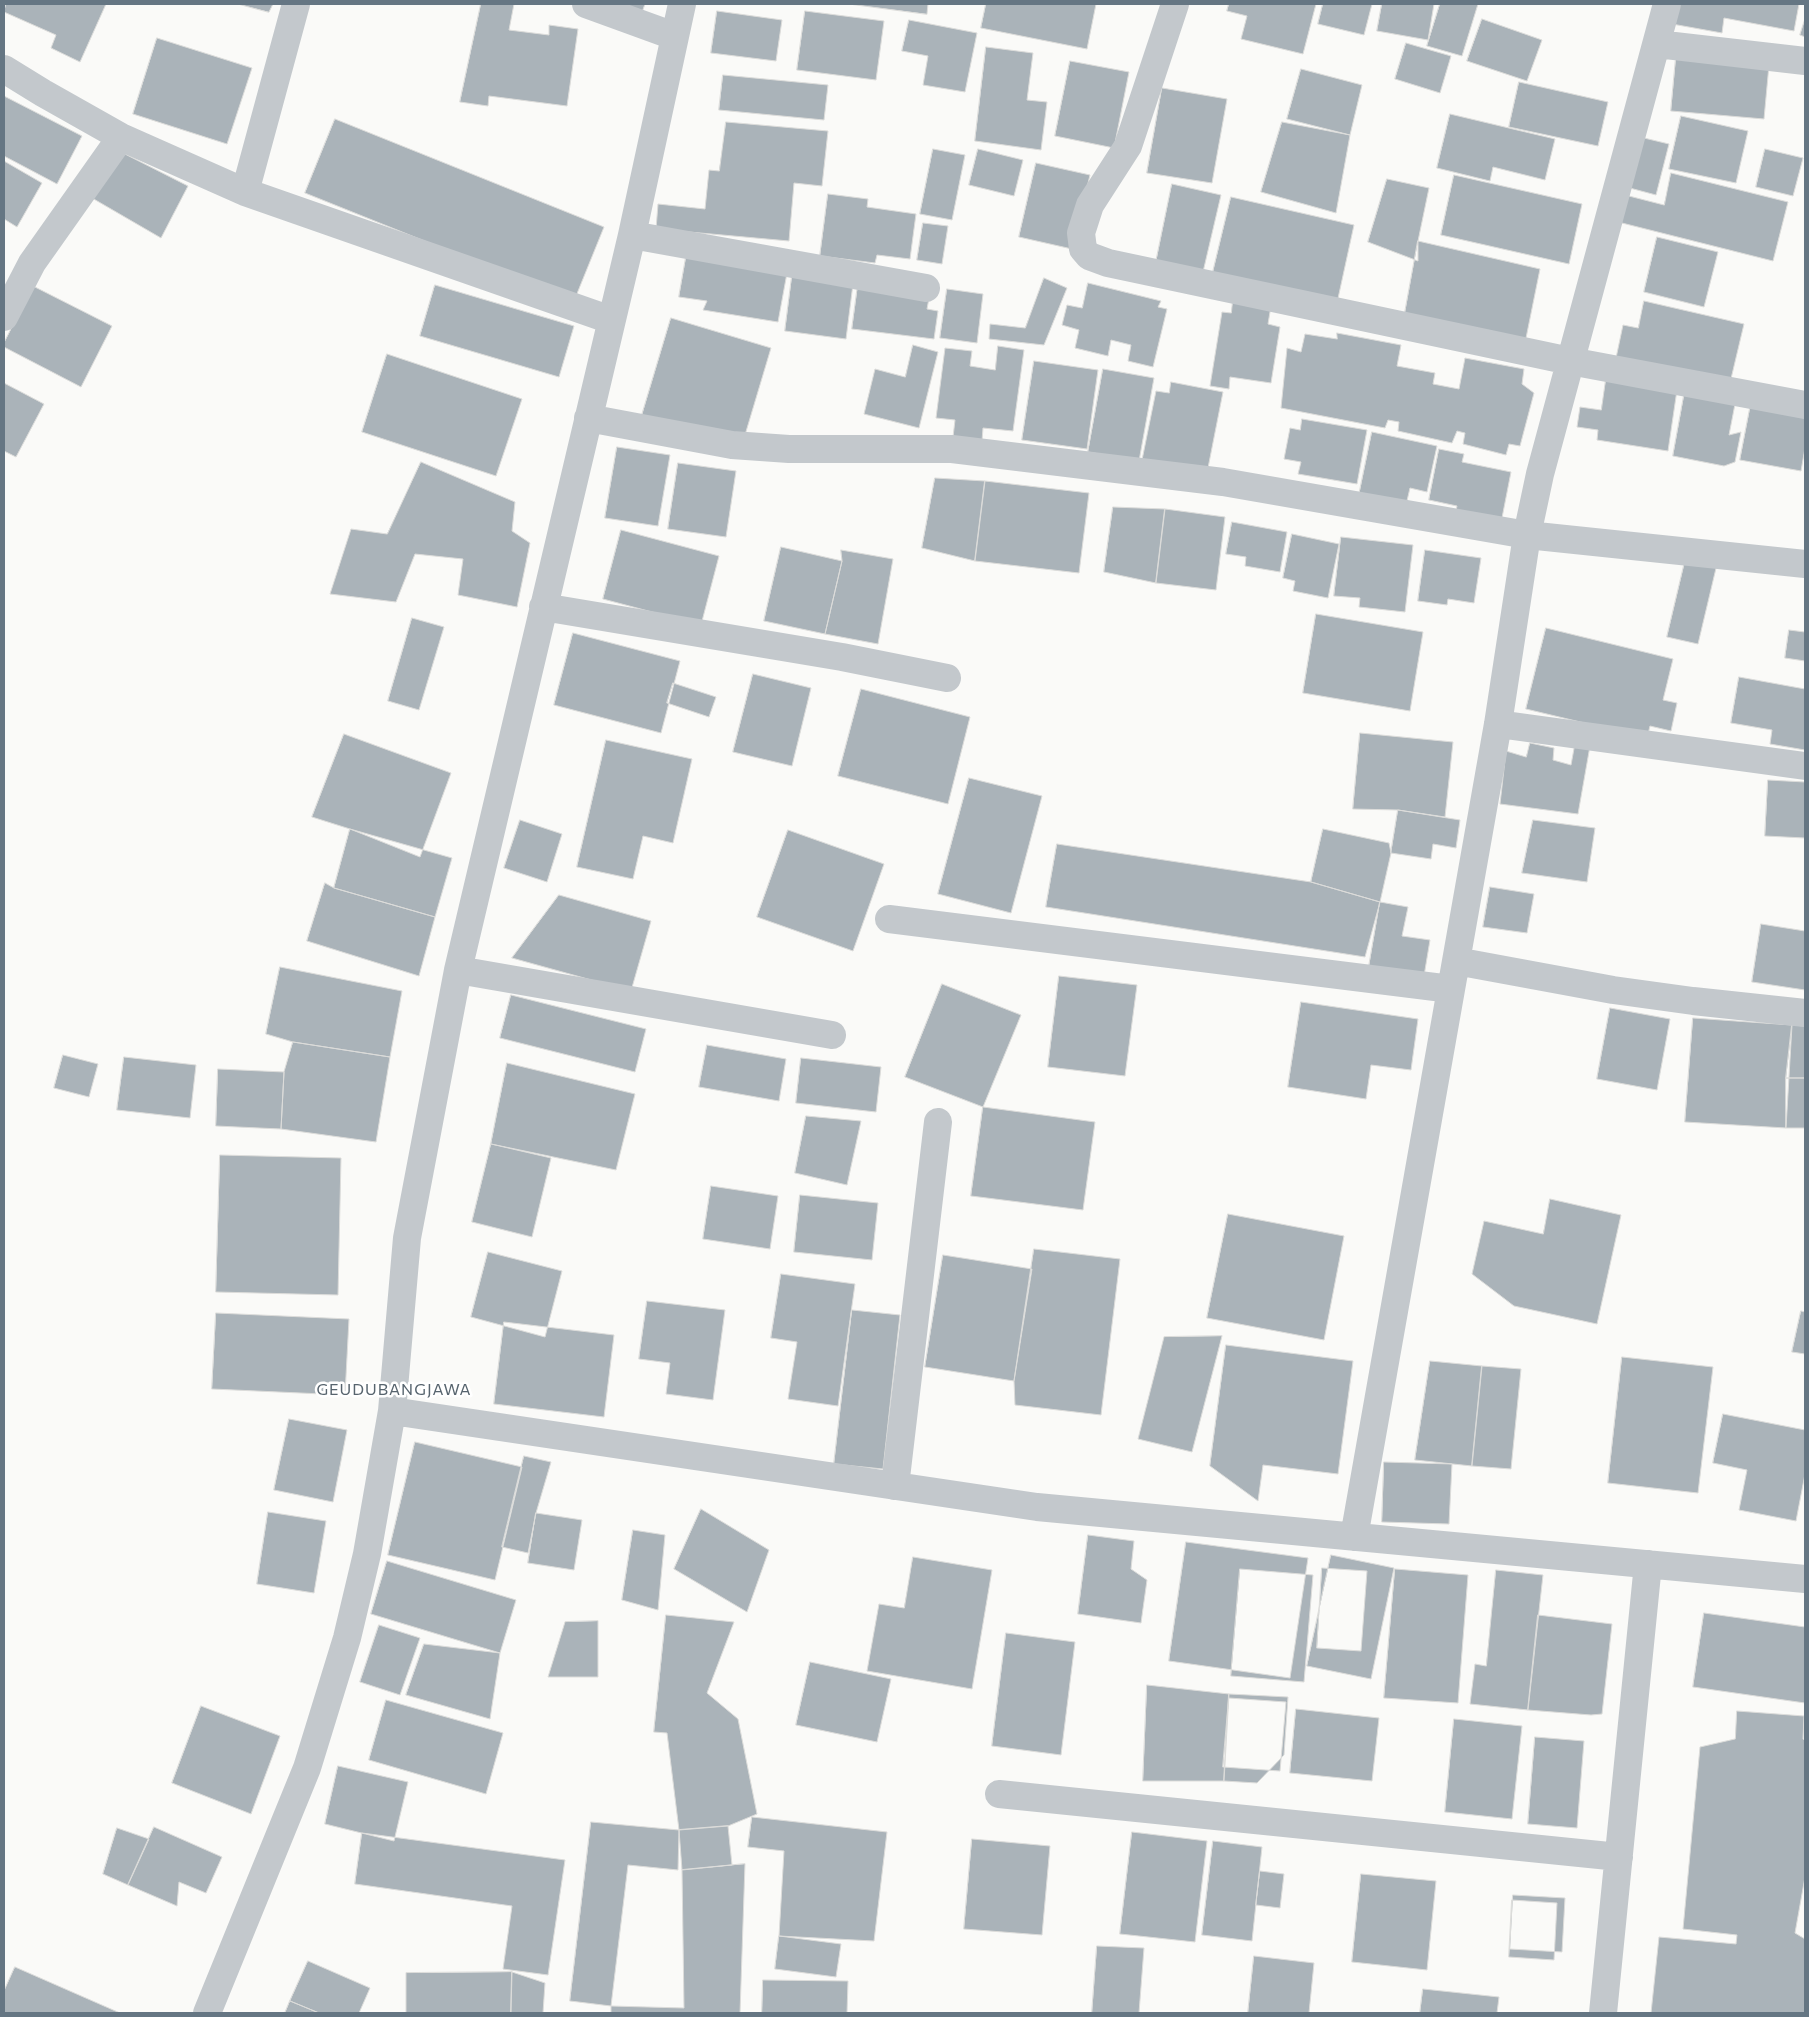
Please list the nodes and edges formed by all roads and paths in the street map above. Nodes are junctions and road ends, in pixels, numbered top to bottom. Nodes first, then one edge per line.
1 (296, 4) edge
2 (586, 4) edge
3 (682, 4) edge
4 (1175, 4) edge
5 (1667, 4) edge
6 (674, 36) junction
7 (1656, 44) junction
8 (1805, 61) edge
9 (4, 69) edge
10 (121, 137) junction
11 (245, 192) junction
12 (632, 235) junction
13 (926, 288) dead end
14 (4, 317) edge
15 (611, 320) junction
16 (1570, 361) junction
17 (1805, 405) edge
18 (588, 418) junction
19 (1527, 535) junction
20 (1805, 564) edge
21 (543, 608) junction
22 (947, 678) dead end
23 (1498, 724) junction
24 (1805, 766) edge
25 (889, 919) dead end
26 (1456, 961) junction
27 (458, 970) junction
28 (1451, 989) junction
29 (1805, 1013) edge
30 (832, 1035) dead end
31 (938, 1122) dead end
32 (392, 1411) junction
33 (895, 1486) junction
34 (1354, 1537) junction
35 (1648, 1564) junction
36 (1805, 1579) edge
37 (999, 1794) dead end
38 (1619, 1857) junction
39 (207, 2013) edge
40 (1603, 2013) edge

1 - 11 street
2 - 6 street
3 - 6 street
4 - 16 street
5 - 7 street
6 - 12 street
7 - 8 street
7 - 16 street
9 - 10 street
10 - 11 street
10 - 14 street
11 - 15 street
12 - 13 street
12 - 15 street
15 - 18 street
16 - 17 street
16 - 19 street
18 - 19 street
18 - 21 street
19 - 20 street
19 - 23 street
21 - 22 street
21 - 27 street
23 - 24 street
23 - 26 street
25 - 28 street
26 - 28 street
26 - 29 street
27 - 30 street
27 - 32 street
28 - 34 street
31 - 33 street
32 - 33 street
32 - 39 street
33 - 34 street
34 - 35 street
35 - 36 street
35 - 38 street
37 - 38 street
38 - 40 street

